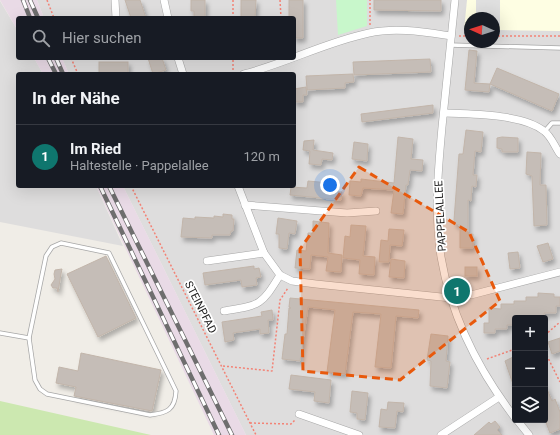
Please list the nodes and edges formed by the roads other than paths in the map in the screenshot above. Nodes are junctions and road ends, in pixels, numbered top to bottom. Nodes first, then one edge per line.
1 (115, 0) edge
2 (164, 0) edge
3 (455, 0) edge
4 (116, 16) edge
5 (168, 16) edge
6 (451, 36) junction
7 (450, 45) junction
8 (560, 48) edge
9 (296, 57) edge
10 (179, 60) edge
11 (287, 60) edge
12 (182, 72) edge
13 (251, 72) edge
14 (444, 113) junction
15 (560, 123) edge
16 (545, 131) junction
17 (560, 154) edge
18 (239, 188) edge
19 (245, 204) junction
20 (376, 211) dead end
21 (264, 253) junction
22 (207, 261) dead end
23 (560, 272) edge
24 (280, 275) junction
25 (471, 295) dead end
26 (451, 298) junction
27 (224, 311) dead end
28 (0, 333) edge
29 (28, 338) junction
30 (499, 397) junction
31 (299, 414) road end
32 (512, 414) edge
33 (519, 423) edge
34 (359, 435) edge
35 (441, 435) edge
36 (529, 435) edge

1 - 4 street
2 - 5 street
3 - 6 street, PAPPELALLEE
6 - 7 street, PAPPELALLEE
6 - 9 street
7 - 8 lane
7 - 14 street, PAPPELALLEE
10 - 12 street
11 - 13 street
14 - 16 street
14 - 26 street, PAPPELALLEE
15 - 16 lane
16 - 17 street
18 - 19 street
19 - 20 street
19 - 21 street
21 - 22 street
21 - 24 street
23 - 25 street
24 - 26 street
24 - 27 street
26 - 30 street, PAPPELALLEE
28 - 29 lane
29 - 29 lane
30 - 32 street, PAPPELALLEE
30 - 35 street
31 - 34 street
33 - 36 street, PAPPELALLEE

